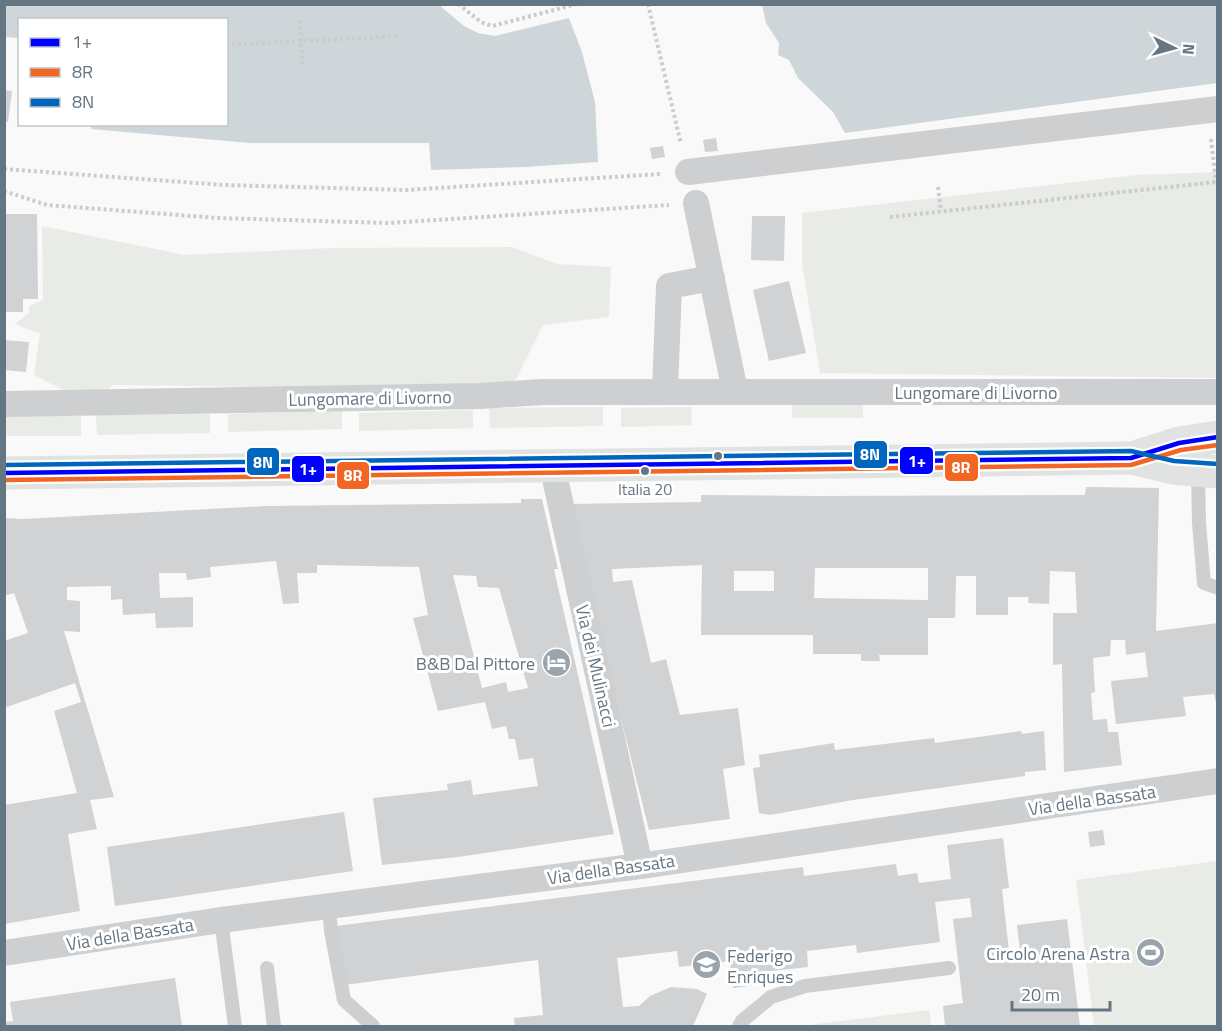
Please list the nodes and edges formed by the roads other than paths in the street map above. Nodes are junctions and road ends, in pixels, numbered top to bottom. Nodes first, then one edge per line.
1 (1218, 109) edge
2 (688, 172) road end
3 (696, 203) dead end
4 (712, 278) junction
5 (665, 390) junction
6 (735, 391) junction
7 (1218, 392) edge
8 (4, 404) edge
9 (1218, 437) edge
10 (1131, 458) junction
11 (552, 465) junction
12 (1208, 471) edge
13 (4, 472) edge
14 (1218, 588) edge
15 (1218, 781) edge
16 (640, 866) junction
17 (329, 906) junction
18 (221, 920) junction
19 (4, 953) edge
20 (267, 968) dead end
21 (949, 968) dead end
22 (235, 1026) edge
23 (274, 1026) edge
24 (373, 1026) edge
25 (739, 1026) edge

1 - 2 street
3 - 4 street
4 - 5 street
4 - 6 street
5 - 6 street, Lungomare di Livorno
5 - 8 street, Lungomare di Livorno
6 - 7 street, Lungomare di Livorno
9 - 10 main road
10 - 11 main road
10 - 12 main road
11 - 13 main road
11 - 16 street, Via dei Mulinacci
12 - 14 lane
15 - 16 street, Via della Bassata
16 - 17 street, Via della Bassata
17 - 18 street, Via della Bassata
17 - 24 lane
18 - 19 street, Via della Bassata
18 - 22 lane
20 - 23 lane
21 - 25 lane

